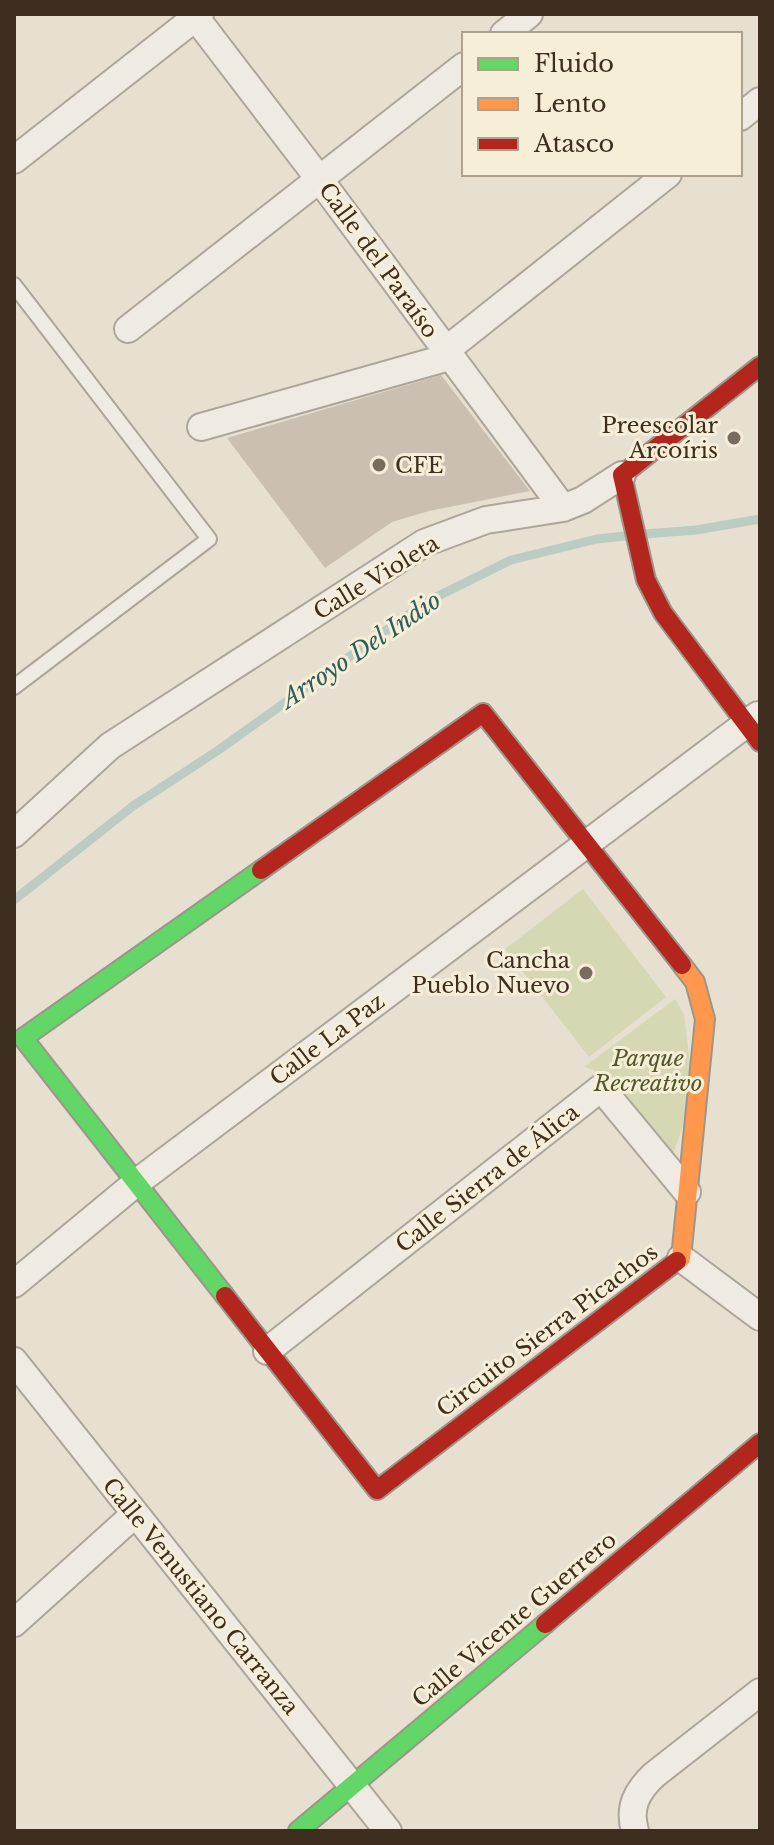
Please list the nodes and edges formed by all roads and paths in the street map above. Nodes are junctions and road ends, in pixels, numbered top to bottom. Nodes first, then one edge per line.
1 (529, 14) edge
2 (197, 15) edge
3 (506, 32) edge
4 (462, 68) edge
5 (760, 101) edge
6 (742, 115) edge
7 (14, 160) edge
8 (666, 176) edge
9 (320, 180) junction
10 (14, 285) edge
11 (128, 329) dead end
12 (447, 354) junction
13 (760, 366) edge
14 (201, 427) dead end
15 (622, 475) junction
16 (563, 508) junction
17 (14, 687) edge
18 (755, 727) edge
19 (14, 834) edge
20 (587, 844) junction
21 (136, 1183) junction
22 (687, 1192) junction
23 (681, 1258) junction
24 (14, 1284) edge
25 (760, 1317) edge
26 (267, 1351) junction
27 (14, 1361) edge
28 (760, 1443) edge
29 (135, 1514) junction
30 (14, 1623) edge
31 (760, 1692) edge
32 (352, 1786) junction
33 (298, 1831) edge
34 (388, 1831) edge
35 (635, 1831) edge

1 - 3 street
2 - 7 street
2 - 9 street, Calle del Paraíso
4 - 9 street
5 - 6 street
8 - 12 street
9 - 11 street
9 - 12 street, Calle del Paraíso
10 - 17 lane
12 - 14 street
12 - 16 street, Calle del Paraíso
13 - 15 street, Calle Violeta
15 - 16 street, Calle Violeta
15 - 18 street
16 - 19 street, Calle Violeta
18 - 20 street, Calle La Paz
20 - 21 street, Calle La Paz
20 - 21 street, Circuito Sierra Picachos
20 - 22 street, Circuito Sierra Picachos
21 - 24 street, Calle La Paz
21 - 26 street, Circuito Sierra Picachos
22 - 23 street, Circuito Sierra Picachos
22 - 26 street, Calle Sierra de Álica
23 - 25 street
23 - 26 street, Circuito Sierra Picachos
27 - 29 street, Calle Venustiano Carranza
28 - 32 street, Calle Vicente Guerrero
29 - 30 street
29 - 32 street, Calle Venustiano Carranza
31 - 35 street
32 - 33 street, Calle Vicente Guerrero
32 - 34 street, Calle Venustiano Carranza

